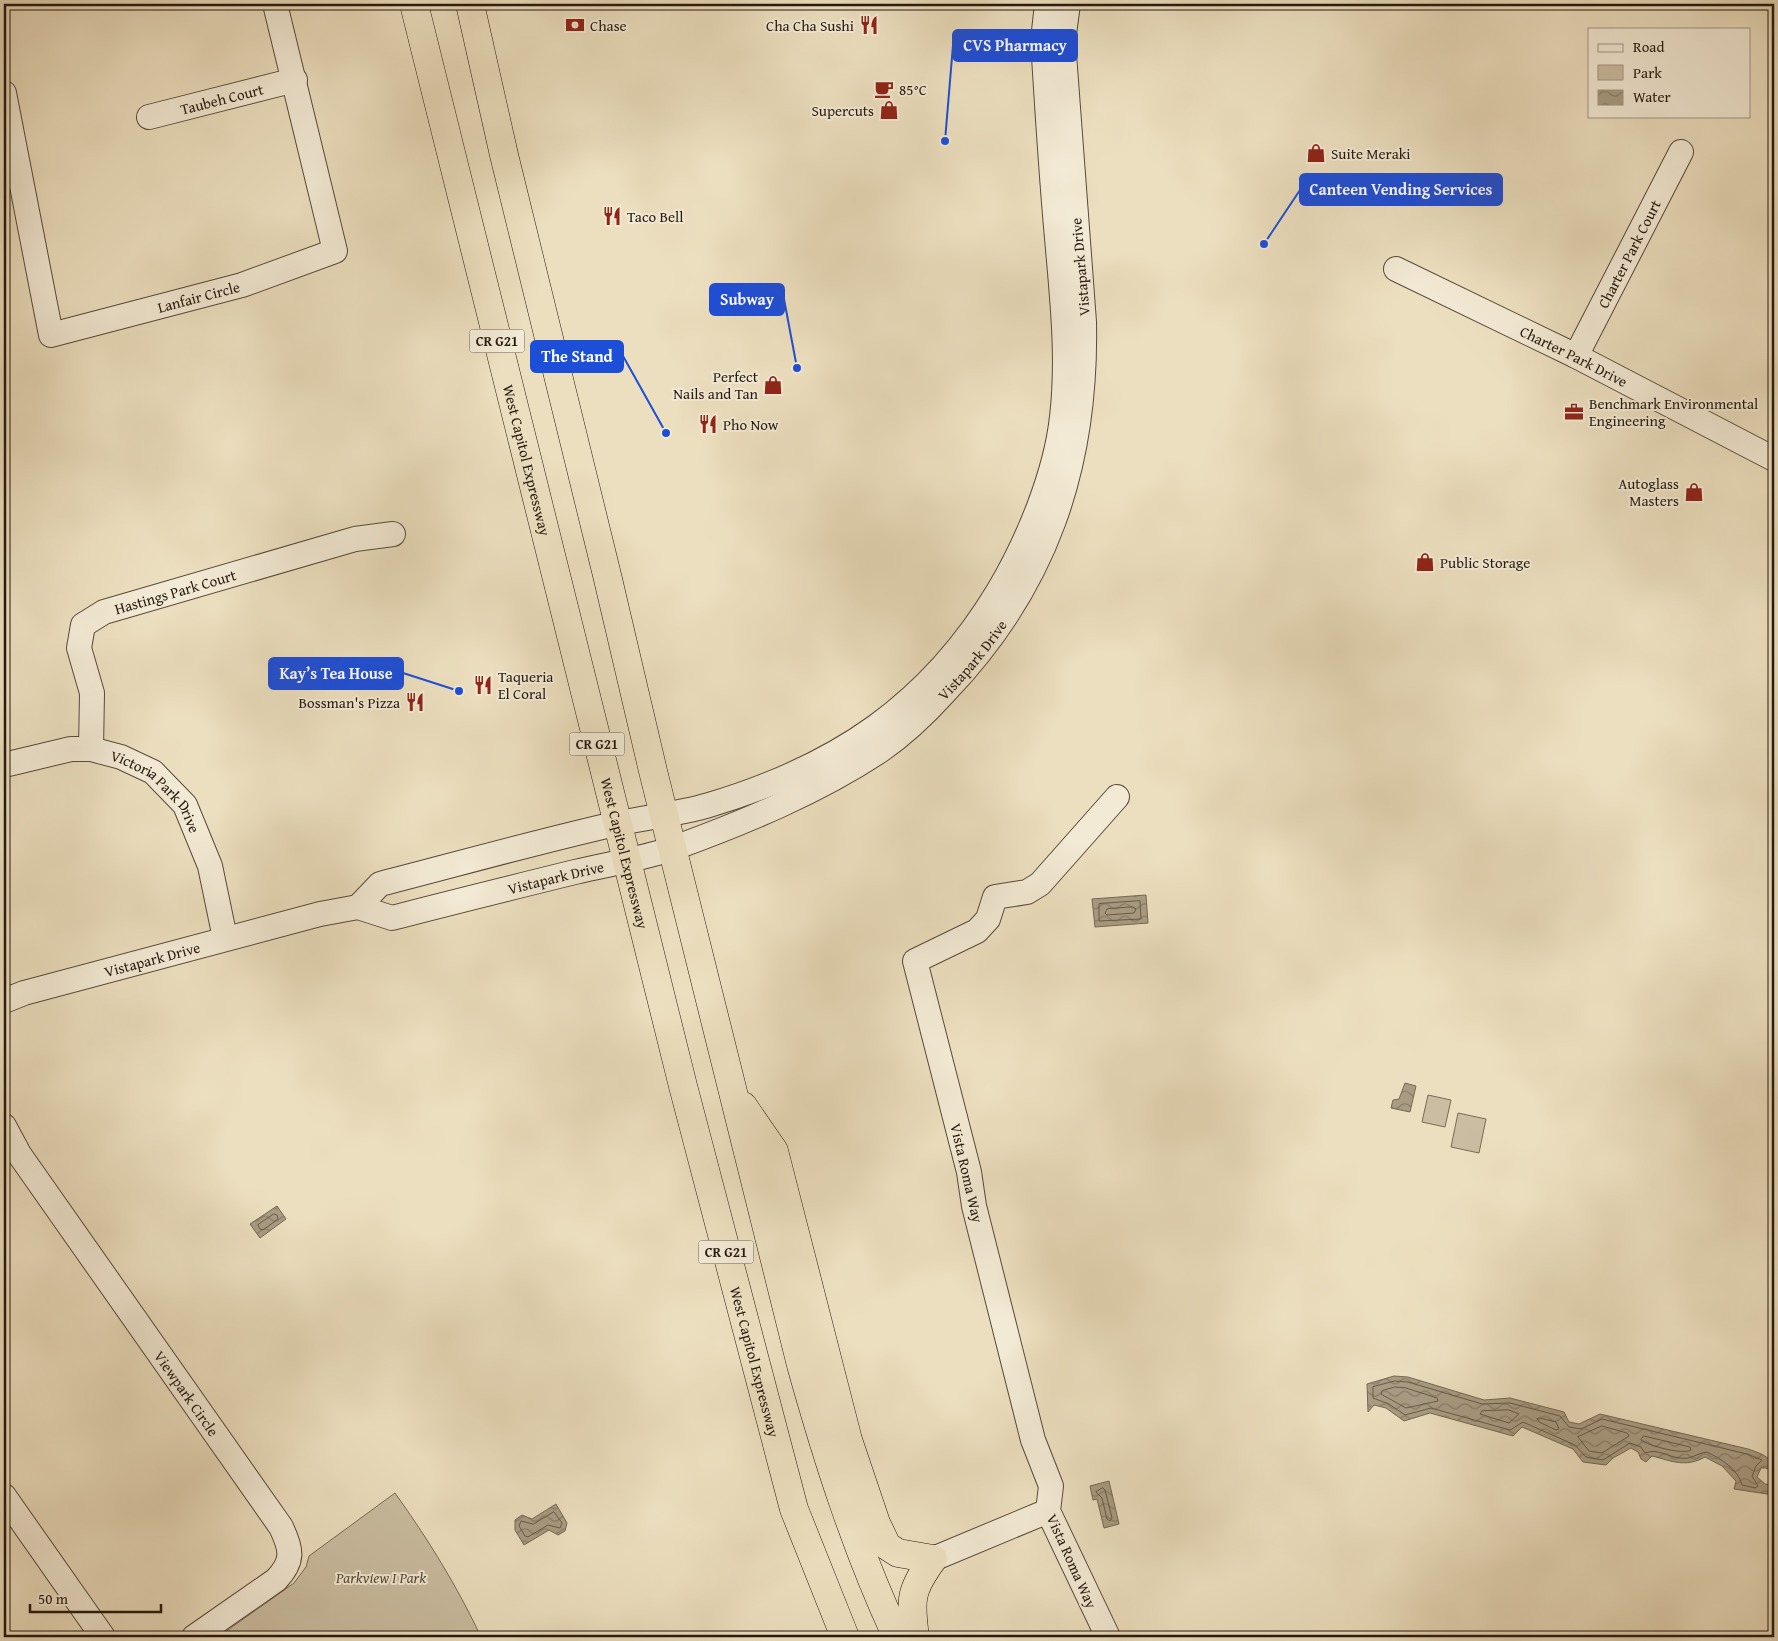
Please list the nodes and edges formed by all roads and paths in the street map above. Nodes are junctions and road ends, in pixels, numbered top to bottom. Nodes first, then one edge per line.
1 (275, 4) edge
2 (414, 4) edge
3 (470, 4) edge
4 (1047, 4) edge
5 (1068, 4) edge
6 (295, 80) junction
7 (4, 93) edge
8 (149, 117) dead end
9 (1681, 152) dead end
10 (1396, 269) dead end
11 (1576, 356) junction
12 (1774, 460) edge
13 (393, 534) dead end
14 (91, 749) junction
15 (4, 765) edge
16 (1117, 797) dead end
17 (664, 815) junction
18 (617, 824) junction
19 (672, 848) junction
20 (626, 860) junction
21 (358, 907) junction
22 (226, 938) junction
23 (4, 1001) edge
24 (732, 1088) junction
25 (4, 1126) edge
26 (4, 1496) edge
27 (1048, 1511) junction
28 (933, 1559) junction
29 (103, 1637) edge
30 (194, 1637) edge
31 (844, 1637) edge
32 (897, 1637) edge
33 (915, 1637) edge
34 (1108, 1637) edge

1 - 6 street, Lanfair Circle
2 - 18 highway, West Capitol Expressway / CR G21
3 - 17 highway, CR G21
4 - 17 street, Vistapark Drive
5 - 19 street, Vistapark Drive
6 - 7 street, Lanfair Circle
6 - 8 street, Taubeh Court
9 - 11 street, Charter Park Court
10 - 11 street, Charter Park Drive
11 - 12 street, Charter Park Drive
13 - 14 street, Hastings Park Court
14 - 15 street, Victoria Park Drive
14 - 22 street, Victoria Park Drive
16 - 27 street, Vista Roma Way
17 - 18 street, Vistapark Drive
17 - 19 highway, CR G21
18 - 20 highway, West Capitol Expressway / CR G21
18 - 21 street, Vistapark Drive
19 - 20 street, Vistapark Drive
19 - 24 highway, CR G21
20 - 21 street, Vistapark Drive
20 - 31 highway, West Capitol Expressway / CR G21
21 - 22 street, Vistapark Drive
22 - 23 street, Vistapark Drive
24 - 28 highway
24 - 32 highway, CR G21
25 - 30 street, Viewpark Circle
26 - 29 street
27 - 28 street
27 - 34 street, Vista Roma Way
28 - 33 highway

